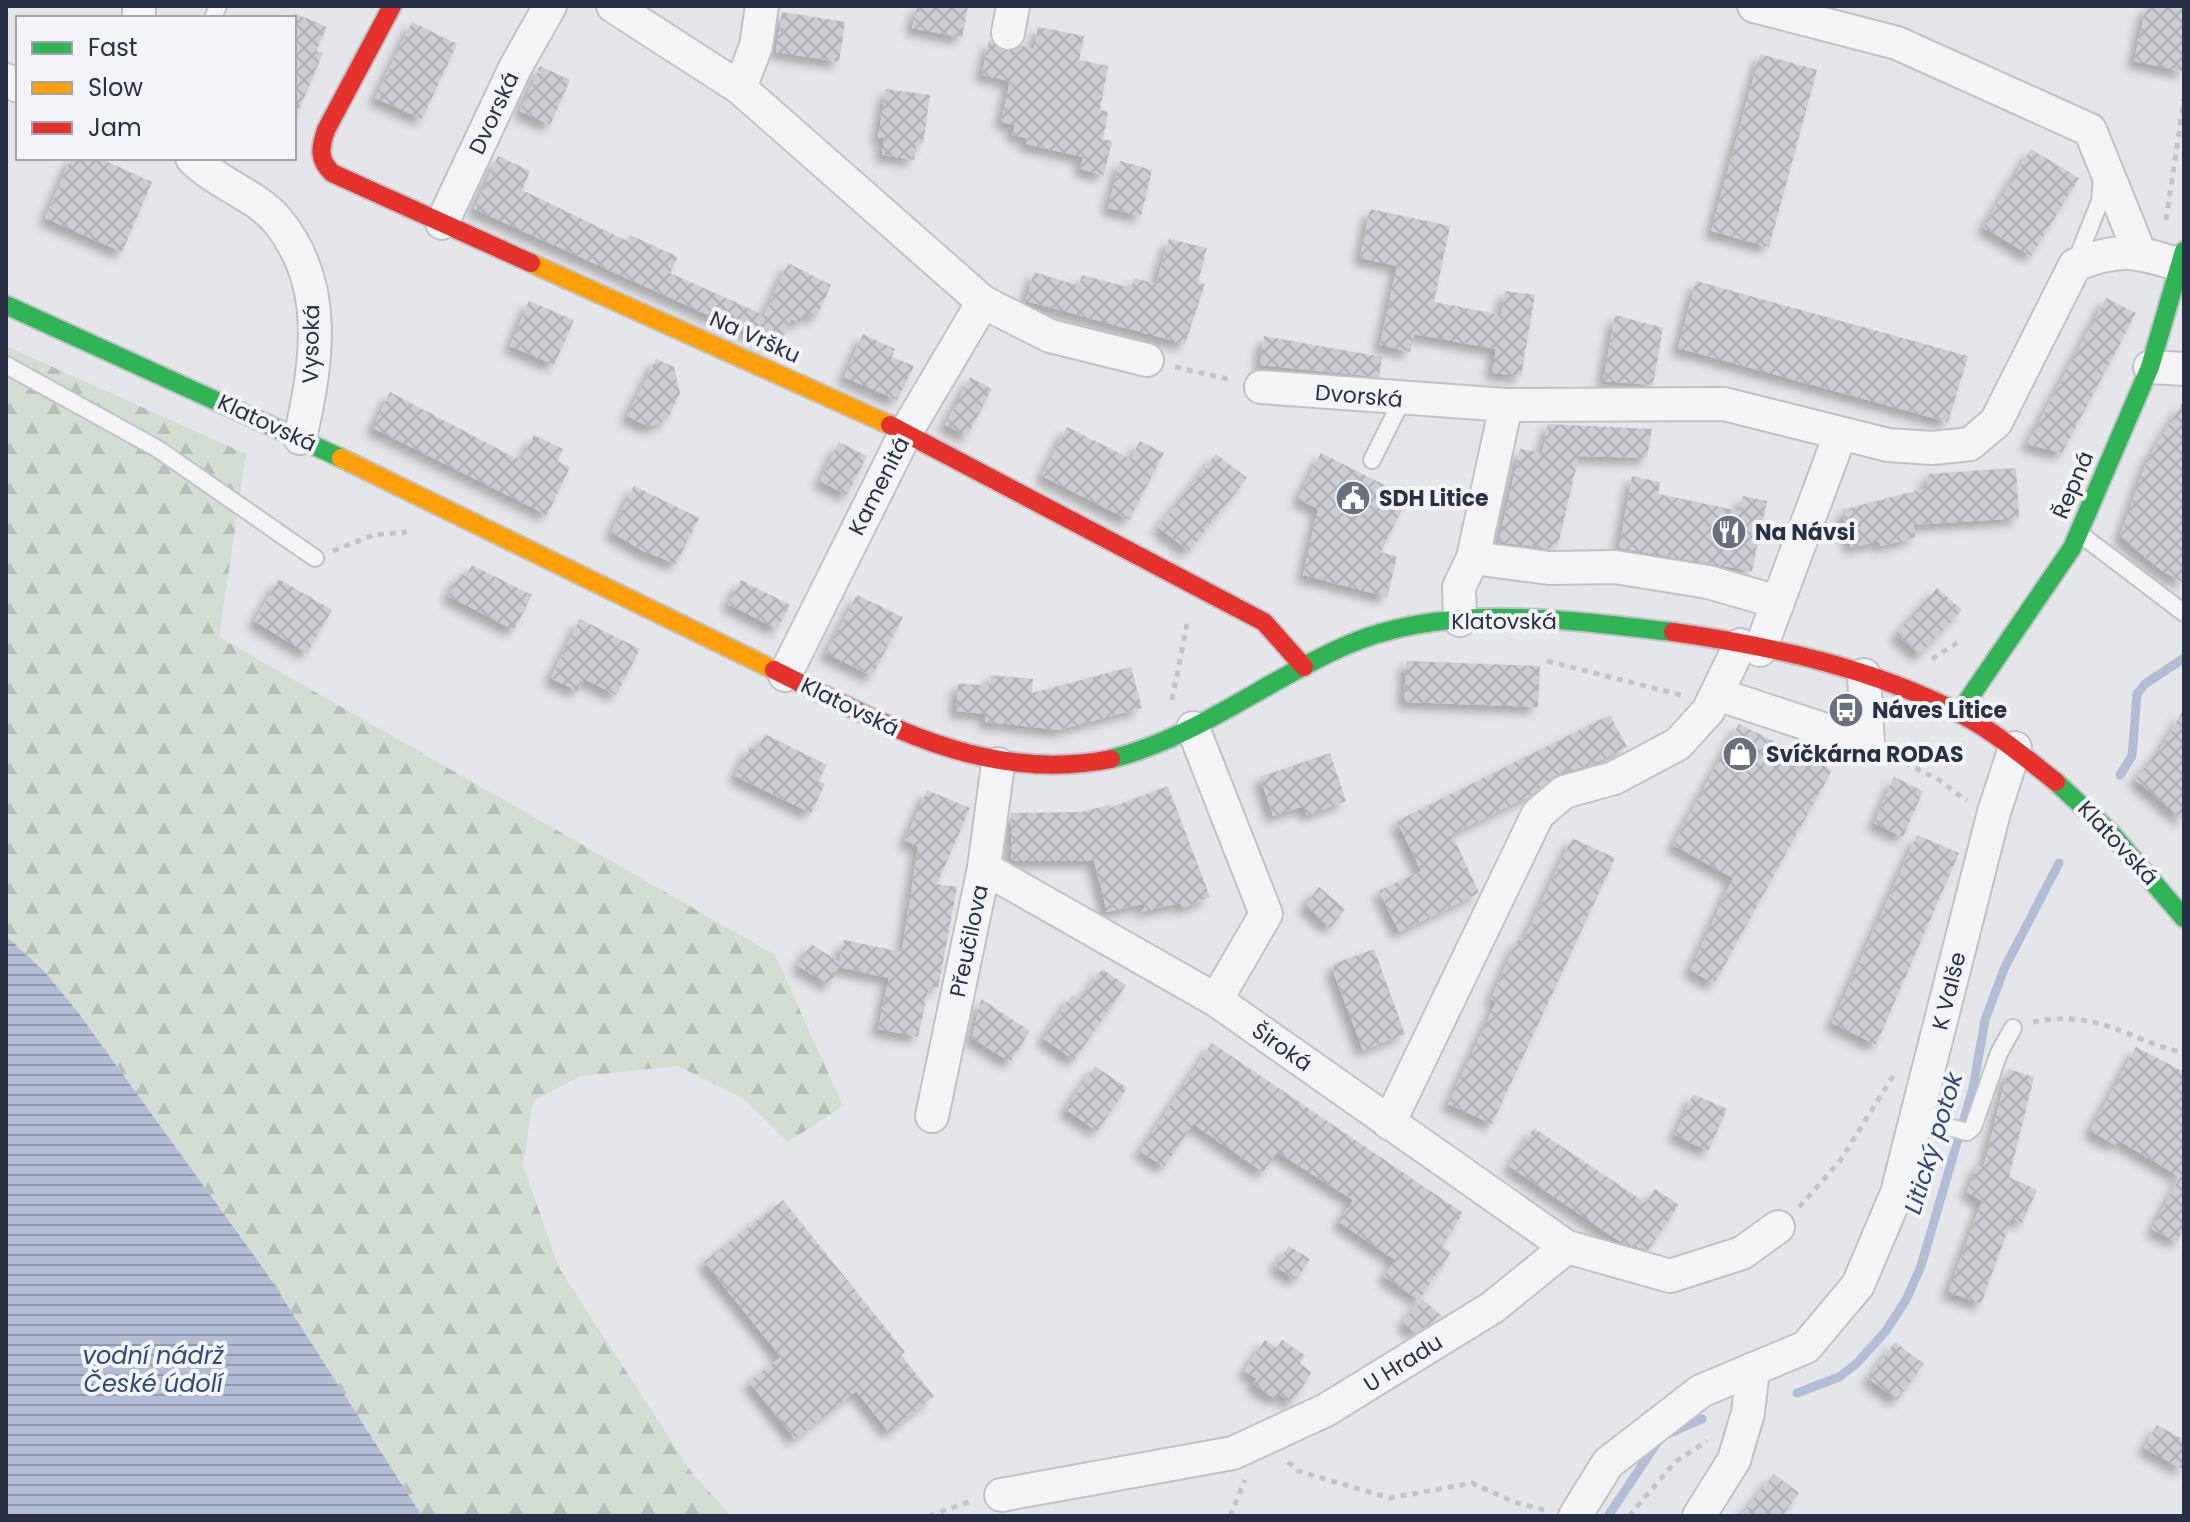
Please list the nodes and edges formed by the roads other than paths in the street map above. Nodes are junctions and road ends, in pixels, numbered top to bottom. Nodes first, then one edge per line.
1 (392, 6) edge
2 (550, 6) edge
3 (613, 6) edge
4 (762, 6) edge
5 (1754, 6) edge
6 (740, 88) junction
7 (194, 160) edge
8 (2103, 162) junction
9 (442, 223) junction
10 (2139, 251) junction
11 (2182, 258) edge
12 (2075, 265) junction
13 (983, 302) junction
14 (6, 305) edge
15 (1147, 360) road end
16 (6, 365) edge
17 (2150, 367) junction
18 (2184, 369) edge
19 (1261, 387) road end
20 (1402, 400) junction
21 (1506, 405) junction
22 (906, 432) junction
23 (1840, 435) junction
24 (300, 438) junction
25 (1372, 460) dead end
26 (2079, 533) junction
27 (315, 558) road end
28 (1473, 558) junction
29 (1778, 602) junction
30 (2184, 613) edge
31 (1460, 620) junction
32 (1750, 648) junction
33 (1304, 667) junction
34 (785, 675) junction
35 (1864, 675) junction
36 (1717, 694) junction
37 (1959, 713) junction
38 (1181, 720) junction
39 (2015, 748) junction
40 (998, 764) junction
41 (984, 868) junction
42 (2184, 918) edge
43 (1216, 1000) junction
44 (2013, 1028) road end
45 (932, 1116) dead end
46 (1929, 1121) junction
47 (1389, 1123) junction
48 (1778, 1227) road end
49 (1567, 1247) junction
50 (1753, 1369) junction
51 (1001, 1495) dead end
52 (1564, 1514) edge
53 (1699, 1516) edge

1 - 9 main road, Na Vršku
2 - 9 street, Dvorská
3 - 6 street
4 - 6 street
5 - 8 street
6 - 13 street
7 - 24 street, Vysoká
8 - 10 street
8 - 12 lane
9 - 22 main road, Na Vršku
10 - 11 street
10 - 12 street
11 - 17 main road, Řepná
12 - 23 street, Dvorská
13 - 15 street
13 - 22 street, Kamenitá
14 - 24 main road, Klatovská
16 - 27 lane
17 - 18 street
17 - 26 main road, Řepná
19 - 20 street, Dvorská
20 - 21 street, Dvorská
20 - 25 lane
21 - 23 street, Dvorská
21 - 28 street
22 - 33 main road, Na Vršku
22 - 34 street, Kamenitá
23 - 29 street
24 - 34 main road, Klatovská
26 - 30 lane
26 - 37 main road, Řepná
28 - 29 street
28 - 31 street
29 - 32 street
31 - 32 main road, Klatovská
31 - 33 main road, Klatovská
32 - 35 main road, Klatovská
32 - 36 street
33 - 38 main road, Klatovská
34 - 40 main road, Klatovská
35 - 36 street
35 - 37 main road, Klatovská
36 - 47 street
37 - 39 main road, Klatovská
38 - 40 main road, Klatovská
38 - 43 street
39 - 42 main road, Klatovská
39 - 46 street, K Valše
40 - 41 street, Přeučilova
41 - 43 street, Široká
41 - 45 street, Přeučilova
43 - 47 street, Široká
44 - 46 lane
46 - 50 street, K Valše
47 - 49 street, Široká
48 - 49 street
49 - 51 street, U Hradu
50 - 52 street, K Valše
50 - 53 street

